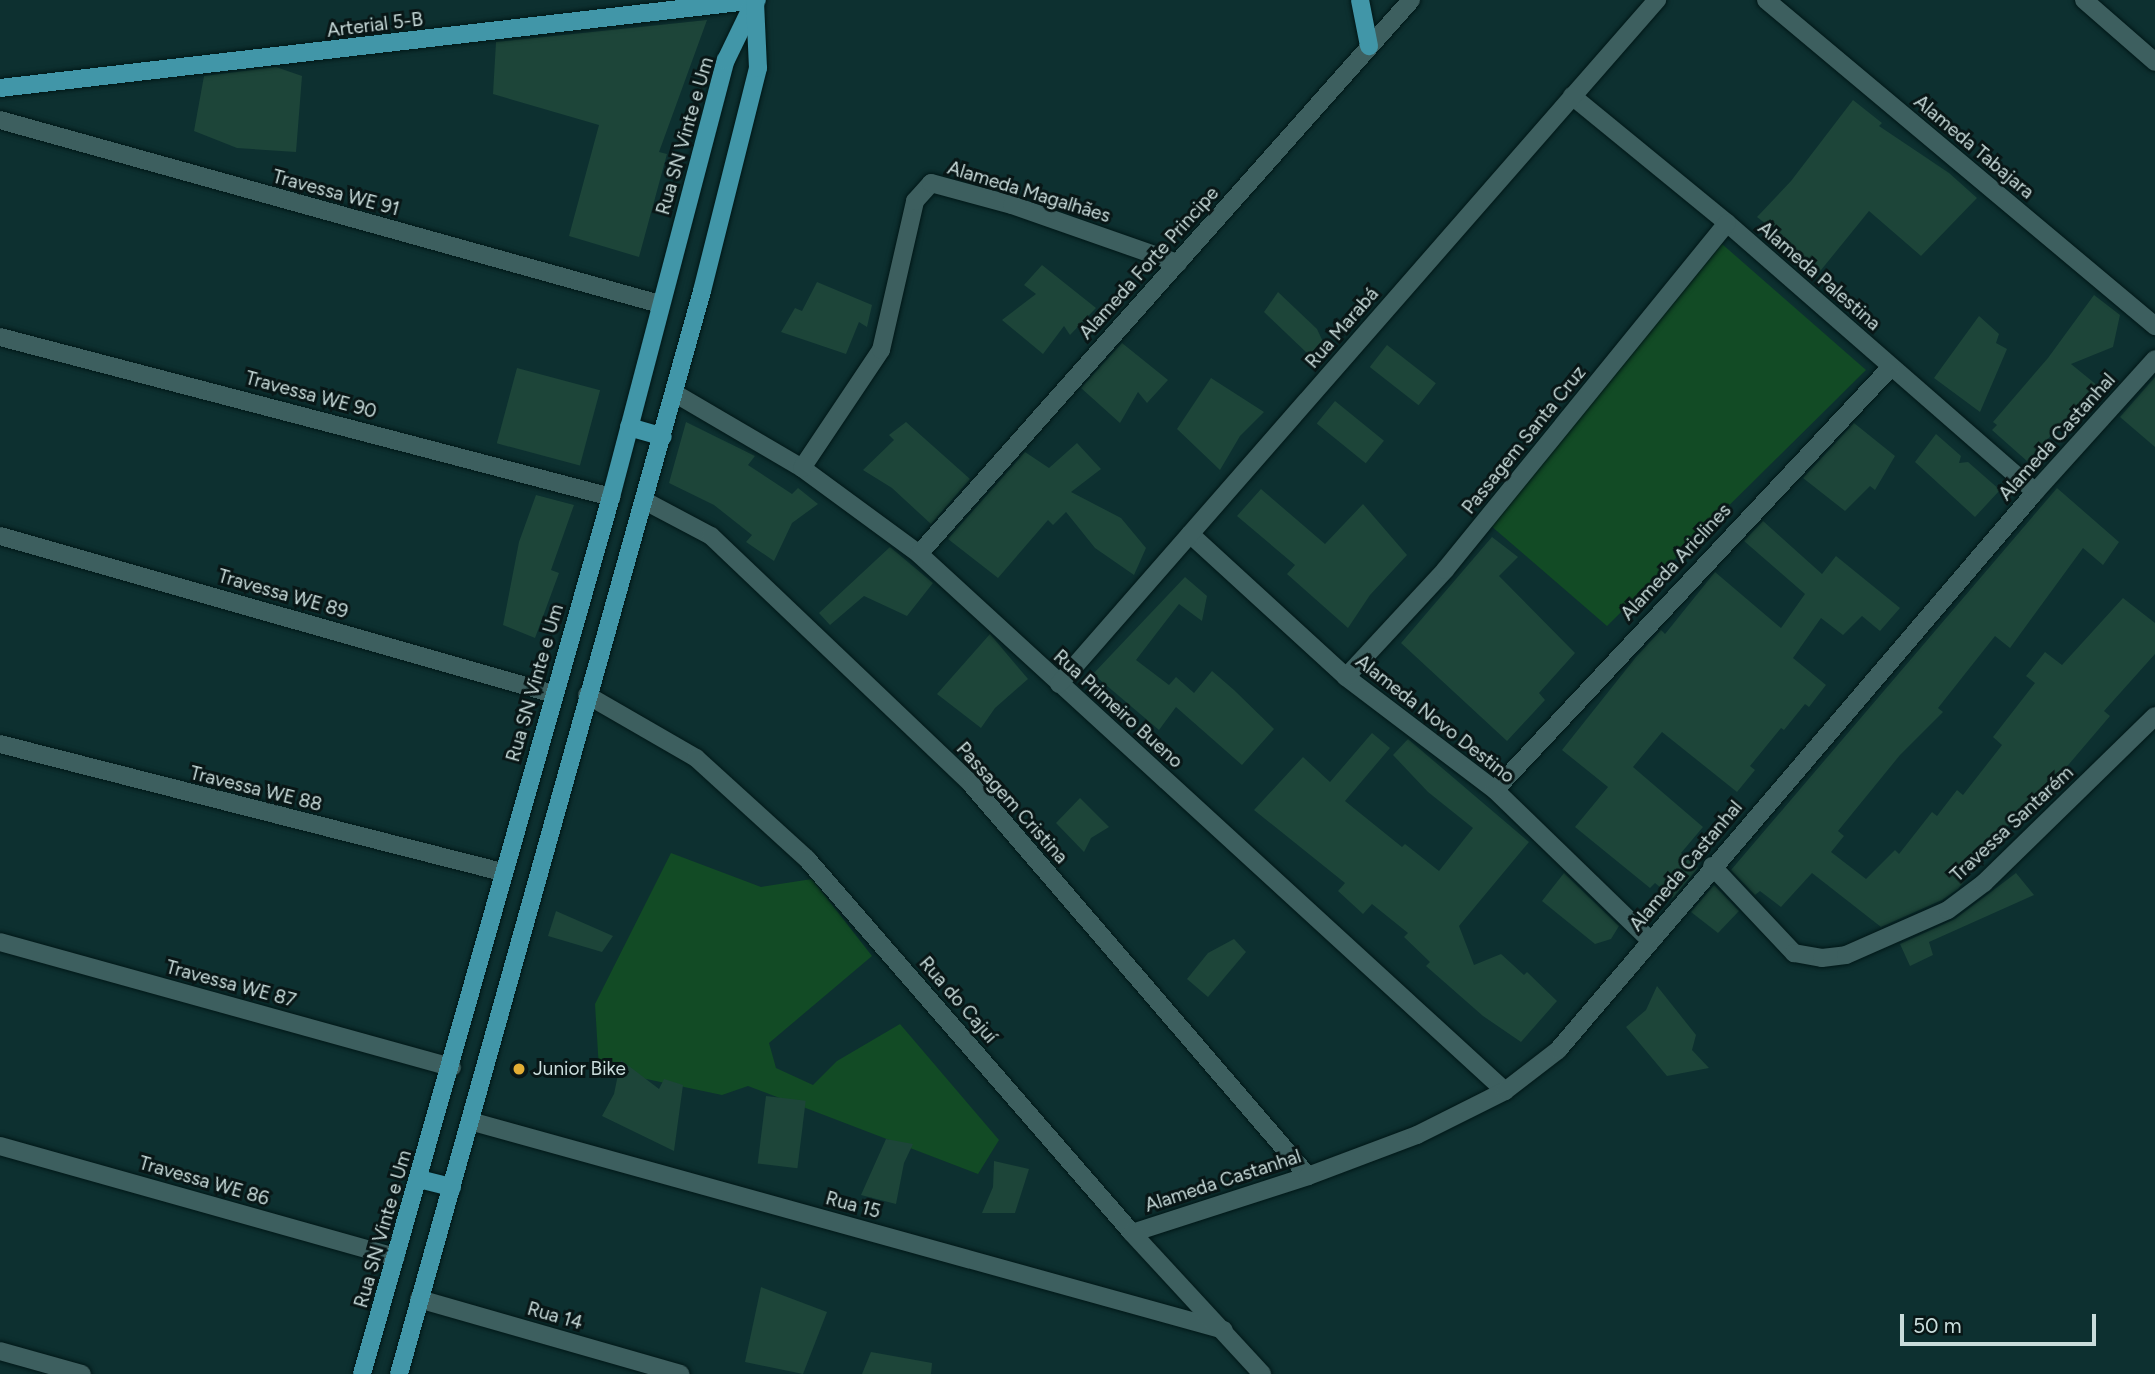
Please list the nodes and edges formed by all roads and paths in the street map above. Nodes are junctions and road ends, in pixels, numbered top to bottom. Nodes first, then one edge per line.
1 (756, 0) edge
2 (1360, 0) edge
3 (1410, 0) edge
4 (1657, 0) edge
5 (1766, 0) edge
6 (2084, 0) edge
7 (1369, 47) junction
8 (2155, 62) edge
9 (0, 88) edge
10 (1572, 96) junction
11 (0, 120) edge
12 (1727, 223) junction
13 (1178, 263) junction
14 (660, 304) junction
15 (2155, 326) edge
16 (0, 337) edge
17 (2155, 359) edge
18 (1891, 366) junction
19 (676, 394) junction
20 (629, 427) junction
21 (663, 437) junction
22 (803, 468) junction
23 (2035, 492) junction
24 (611, 497) junction
25 (645, 500) junction
26 (1190, 534) junction
27 (0, 536) edge
28 (919, 554) junction
29 (1346, 677) junction
30 (1059, 684) junction
31 (554, 694) junction
32 (587, 695) junction
33 (2155, 716) edge
34 (0, 744) edge
35 (1495, 790) junction
36 (1712, 866) junction
37 (502, 872) junction
38 (1651, 941) junction
39 (0, 942) edge
40 (452, 1066) junction
41 (1505, 1091) junction
42 (470, 1121) junction
43 (0, 1146) edge
44 (1308, 1176) junction
45 (419, 1179) junction
46 (452, 1187) junction
47 (1132, 1233) junction
48 (396, 1256) junction
49 (419, 1299) junction
50 (1224, 1330) junction
51 (0, 1351) edge
52 (82, 1374) edge
53 (362, 1374) edge
54 (399, 1374) edge
55 (680, 1374) edge
56 (1262, 1374) edge

1 - 9 main road, Arterial 5-B
1 - 14 main road, Rua SN Vinte e Um
1 - 19 main road
2 - 7 main road
3 - 7 street, Alameda Forte Principe
4 - 10 street, Rua Marabá
5 - 15 street, Alameda Tabajara
6 - 8 street
7 - 13 street, Alameda Forte Principe
10 - 12 street, Alameda Palestina
10 - 26 street, Rua Marabá
11 - 14 street, Travessa WE 91
12 - 18 street, Alameda Palestina
12 - 29 street, Passagem Santa Cruz
13 - 22 street, Alameda Magalhães
13 - 28 street, Alameda Forte Principe
14 - 20 main road, Rua SN Vinte e Um
16 - 24 street, Travessa WE 90
17 - 23 street, Alameda Castanhal
18 - 23 street, Alameda Palestina
18 - 35 street, Alameda Ariclines
19 - 21 main road
19 - 22 street, Rua Primeiro Bueno
20 - 21 main road
20 - 24 main road, Rua SN Vinte e Um
21 - 25 main road
22 - 28 street, Rua Primeiro Bueno
23 - 36 street, Alameda Castanhal
24 - 31 main road, Rua SN Vinte e Um
25 - 32 main road
25 - 44 street, Passagem Cristina
26 - 29 street, Alameda Novo Destino
26 - 30 street, Rua Marabá
27 - 31 street, Travessa WE 89
28 - 30 street, Rua Primeiro Bueno
29 - 35 street, Alameda Novo Destino
30 - 41 street, Rua Primeiro Bueno
31 - 37 main road, Rua SN Vinte e Um
32 - 42 main road
32 - 47 street, Rua do Cajuí
33 - 36 street, Travessa Santarém
34 - 37 street, Travessa WE 88
35 - 38 street, Alameda Novo Destino
36 - 38 street, Alameda Castanhal
37 - 40 main road, Rua SN Vinte e Um
38 - 41 street, Alameda Castanhal
39 - 40 street, Travessa WE 87
40 - 45 main road, Rua SN Vinte e Um
41 - 44 street, Alameda Castanhal
42 - 46 main road
42 - 50 street, Rua 15
43 - 48 street, Travessa WE 86
44 - 47 street, Alameda Castanhal
45 - 46 main road
45 - 48 main road, Rua SN Vinte e Um
46 - 49 main road
47 - 50 street, Rua do Cajuí
48 - 53 main road, Rua SN Vinte e Um
49 - 54 main road
49 - 55 street, Rua 14
50 - 56 street, Rua do Cajuí
51 - 52 street

